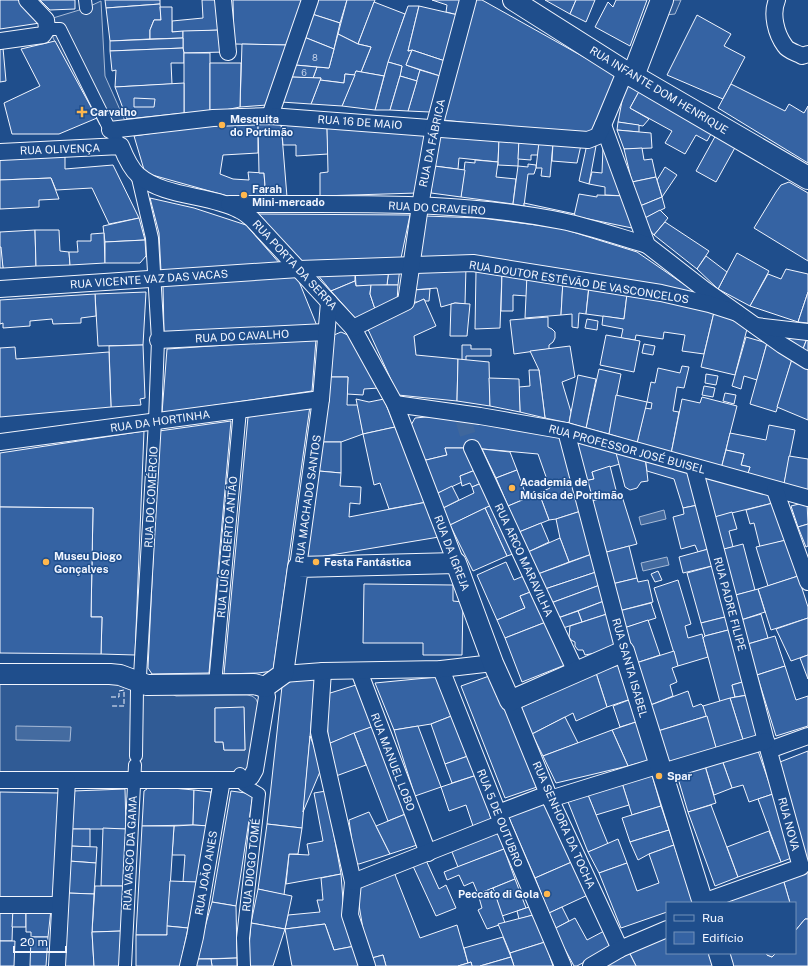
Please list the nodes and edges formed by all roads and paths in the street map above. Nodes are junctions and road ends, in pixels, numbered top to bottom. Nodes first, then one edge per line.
1 (27, 0) edge
2 (223, 0) edge
3 (310, 0) edge
4 (468, 0) edge
5 (513, 0) edge
6 (662, 0) edge
7 (777, 0) edge
8 (47, 29) junction
9 (0, 41) edge
10 (228, 52) dead end
11 (808, 54) edge
12 (629, 74) junction
13 (270, 116) junction
14 (603, 125) junction
15 (434, 127) junction
16 (110, 130) junction
17 (121, 146) junction
18 (0, 152) edge
19 (137, 174) junction
20 (808, 178) edge
21 (224, 204) junction
22 (420, 206) junction
23 (647, 245) junction
24 (410, 265) junction
25 (299, 269) junction
26 (154, 279) junction
27 (0, 289) edge
28 (329, 302) junction
29 (737, 313) junction
30 (755, 326) junction
31 (353, 328) junction
32 (326, 332) junction
33 (808, 332) edge
34 (158, 340) junction
35 (808, 361) edge
36 (321, 399) junction
37 (395, 404) junction
38 (240, 410) junction
39 (155, 422) junction
40 (566, 431) junction
41 (0, 442) edge
42 (472, 448) tunnel mouth
43 (694, 467) junction
44 (776, 490) junction
45 (808, 498) edge
46 (456, 563) junction
47 (298, 567) junction
48 (808, 582) edge
49 (624, 651) junction
50 (493, 663) junction
51 (440, 669) junction
52 (323, 671) junction
53 (359, 671) junction
54 (576, 672) junction
55 (0, 674) edge
56 (283, 674) junction
57 (140, 676) dead end
58 (215, 684) junction
59 (265, 687) junction
60 (137, 689) dead end
61 (510, 701) junction
62 (808, 736) edge
63 (767, 745) junction
64 (136, 767) junction
65 (661, 769) junction
66 (244, 777) junction
67 (0, 780) edge
68 (67, 780) junction
69 (222, 780) junction
70 (549, 796) junction
71 (500, 818) junction
72 (428, 853) junction
73 (353, 882) junction
74 (703, 902) edge
75 (706, 902) edge
76 (0, 905) edge
77 (60, 905) junction
78 (666, 929) edge
79 (620, 949) junction
80 (719, 954) edge
81 (57, 966) edge
82 (125, 966) edge
83 (188, 966) edge
84 (244, 966) edge
85 (367, 966) edge
86 (563, 966) edge
87 (591, 966) edge
88 (723, 966) edge

1 - 8 street
2 - 10 street
3 - 13 street
4 - 15 street, RUA DA FÁBRICA
5 - 12 street, RUA INFANTE DOM HENRIQUE
6 - 12 main road
7 - 11 street
8 - 9 street
8 - 16 street
12 - 14 street, RUA 16 DE MAIO
12 - 20 main road, RUA INFANTE DOM HENRIQUE
13 - 15 street, RUA 16 DE MAIO
13 - 16 street, RUA 16 DE MAIO
14 - 15 street, RUA 16 DE MAIO
14 - 23 street
15 - 22 street, RUA DA FÁBRICA
16 - 17 street
17 - 18 street, RUA OLIVENÇA
17 - 19 street, RUA PORTA DA SERRA
19 - 21 street, RUA PORTA DA SERRA
19 - 26 street, RUA DO COMÉRCIO
21 - 22 street, RUA DO CRAVEIRO
21 - 25 street, RUA PORTA DA SERRA
22 - 23 street, RUA DO CRAVEIRO
22 - 24 street, RUA DA FÁBRICA
23 - 29 street
24 - 25 street, RUA DOUTOR ESTÊVÃO DE VASCONCELOS
24 - 29 street, RUA DOUTOR ESTÊVÃO DE VASCONCELOS
24 - 31 street, RUA DA FÁBRICA
25 - 26 street, RUA VICENTE VAZ DAS VACAS
25 - 28 street, RUA PORTA DA SERRA
26 - 27 street, RUA VICENTE VAZ DAS VACAS
26 - 34 street, RUA DO COMÉRCIO
28 - 31 street, RUA PORTA DA SERRA
28 - 32 street, RUA MACHADO SANTOS
29 - 30 street
30 - 33 street
30 - 35 street
31 - 37 street, RUA PORTA DA SERRA
32 - 34 street, RUA DO CAVALHO
32 - 36 street, RUA MACHADO SANTOS
34 - 39 street, RUA DO COMÉRCIO
36 - 38 street, RUA DA HORTINHA
36 - 47 street, RUA MACHADO SANTOS
37 - 40 street, RUA PROFESSOR JOSÉ BUISEL
37 - 46 street, RUA DA IGREJA
38 - 39 street, RUA DA HORTINHA
38 - 58 street, RUA LUÍS ALBERTO ANTÃO
39 - 41 street, RUA DA HORTINHA
39 - 57 street, RUA DO COMÉRCIO
40 - 43 street, RUA PROFESSOR JOSÉ BUISEL
40 - 49 street, RUA SANTA ISABEL
42 - 54 street, RUA ARCO MARAVILHA
43 - 44 street, RUA PROFESSOR JOSÉ BUISEL
43 - 63 street, RUA PADRE FILIPE
44 - 45 street, RUA PROFESSOR JOSÉ BUISEL
44 - 48 street
46 - 47 street
46 - 50 street, RUA DA IGREJA
47 - 56 street, RUA MACHADO SANTOS
49 - 54 street
49 - 65 street, RUA SANTA ISABEL
50 - 51 street
50 - 61 street, RUA DA IGREJA
51 - 53 street
51 - 71 street, RUA 5 DE OUTUBRO
52 - 53 street
52 - 56 street
52 - 73 street
53 - 72 street, RUA MANUEL LOBO
54 - 61 street
55 - 58 street
56 - 59 street
58 - 59 street
59 - 66 street
60 - 64 street, RUA VASCO DA GAMA
61 - 70 street, RUA SENHORA DA TOCHA
62 - 63 street
63 - 65 street
63 - 75 street, RUA NOVA
64 - 68 street
64 - 69 street
64 - 82 street, RUA VASCO DA GAMA
65 - 70 street
65 - 74 street, RUA SANTA ISABEL
66 - 69 street
66 - 84 street, RUA DIOGO TOMÉ
67 - 68 street
68 - 77 street
69 - 83 street, RUA JOÃO ANES
70 - 71 street
70 - 79 street, RUA SENHORA DA TOCHA
71 - 72 street
71 - 86 street, RUA 5 DE OUTUBRO
72 - 73 street
73 - 85 street
76 - 77 street
77 - 81 street
78 - 79 street
79 - 87 street
80 - 88 street

